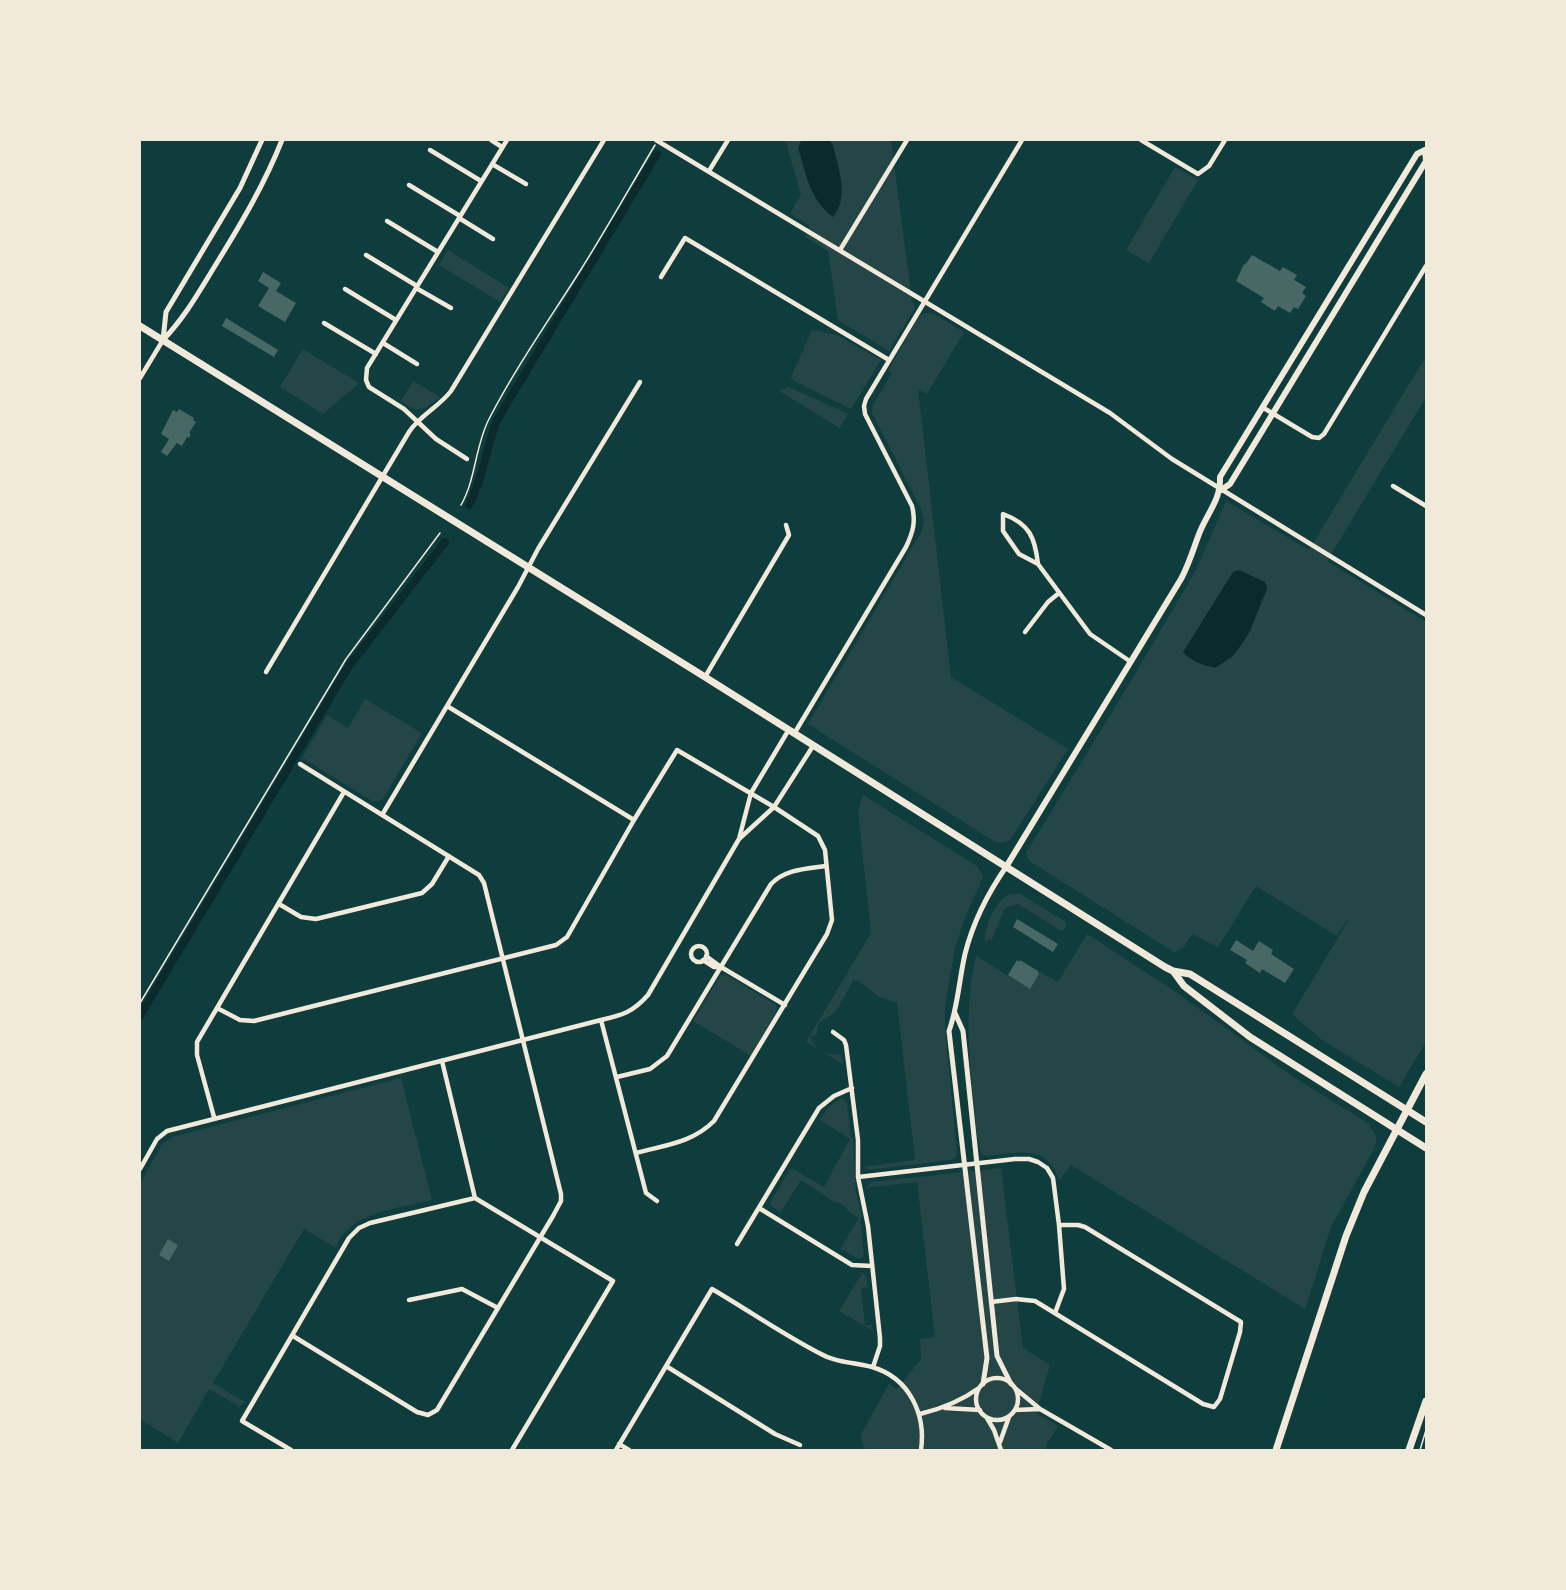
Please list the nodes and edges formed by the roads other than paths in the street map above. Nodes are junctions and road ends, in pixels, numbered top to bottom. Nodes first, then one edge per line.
1 (262, 140) edge
2 (282, 140) edge
3 (491, 140) edge
4 (507, 140) edge
5 (604, 140) edge
6 (657, 140) edge
7 (728, 140) edge
8 (907, 140) edge
9 (1022, 140) edge
10 (1141, 140) edge
11 (1225, 140) edge
12 (502, 147) junction
13 (430, 150) dead end
14 (1426, 150) edge
15 (492, 164) junction
16 (709, 171) junction
17 (481, 181) junction
18 (526, 184) dead end
19 (409, 185) dead end
20 (459, 217) junction
21 (387, 221) dead end
22 (494, 239) dead end
23 (840, 250) junction
24 (438, 252) junction
25 (366, 255) dead end
26 (1426, 266) edge
27 (661, 277) dead end
28 (417, 287) junction
29 (345, 289) dead end
30 (924, 302) junction
31 (451, 309) dead end
32 (396, 320) junction
33 (324, 323) dead end
34 (140, 326) edge
35 (163, 340) junction
36 (382, 343) junction
37 (376, 354) junction
38 (889, 360) junction
39 (417, 364) dead end
40 (140, 378) edge
41 (640, 382) dead end
42 (1263, 407) junction
43 (1274, 413) junction
44 (418, 420) junction
45 (467, 459) dead end
46 (382, 477) junction
47 (1393, 486) dead end
48 (1221, 490) junction
49 (1426, 506) edge
50 (786, 525) dead end
51 (1038, 564) junction
52 (528, 567) junction
53 (1059, 593) junction
54 (1426, 615) edge
55 (1025, 632) dead end
56 (1131, 662) junction
57 (266, 672) dead end
58 (705, 677) junction
59 (447, 706) junction
60 (791, 732) junction
61 (813, 746) junction
62 (300, 764) dead end
63 (344, 792) junction
64 (751, 793) junction
65 (774, 807) junction
66 (382, 815) junction
67 (634, 820) junction
68 (740, 839) junction
69 (449, 856) junction
70 (826, 866) junction
71 (1006, 867) junction
72 (279, 904) junction
73 (679, 942) junction
74 (692, 950) junction
75 (705, 958) junction
76 (502, 959) junction
77 (721, 967) junction
78 (1173, 971) junction
79 (785, 1005) junction
80 (217, 1008) junction
81 (956, 1013) junction
82 (601, 1020) junction
83 (833, 1032) dead end
84 (524, 1040) junction
85 (442, 1061) junction
86 (1426, 1074) edge
87 (617, 1077) junction
88 (852, 1088) junction
89 (1407, 1110) junction
90 (214, 1118) junction
91 (1426, 1122) edge
92 (1396, 1129) junction
93 (1426, 1148) edge
94 (636, 1153) junction
95 (970, 1163) junction
96 (140, 1169) edge
97 (858, 1177) junction
98 (475, 1198) junction
99 (657, 1200) dead end
100 (759, 1208) junction
101 (1059, 1225) junction
102 (541, 1238) junction
103 (737, 1244) dead end
104 (872, 1266) junction
105 (409, 1300) dead end
106 (991, 1302) junction
107 (498, 1308) junction
108 (1055, 1313) junction
109 (292, 1336) junction
110 (666, 1366) junction
111 (873, 1367) junction
112 (982, 1385) junction
113 (1013, 1385) junction
114 (1426, 1401) edge
115 (945, 1407) junction
116 (1040, 1409) junction
117 (980, 1410) junction
118 (1015, 1410) junction
119 (920, 1414) junction
120 (985, 1416) junction
121 (1010, 1416) junction
122 (1000, 1442) junction
123 (619, 1444) junction
124 (800, 1445) dead end
125 (291, 1450) edge
126 (512, 1450) edge
127 (616, 1450) edge
128 (629, 1450) edge
129 (921, 1450) edge
130 (1001, 1450) edge
131 (1111, 1450) edge
132 (1276, 1450) edge
133 (1409, 1450) edge

1 - 35 street
2 - 35 street
3 - 12 street
4 - 12 street
5 - 44 street
6 - 16 street
7 - 16 street
8 - 23 street
9 - 30 street
10 - 11 street
12 - 15 street
13 - 17 street
14 - 42 main road
14 - 43 main road
15 - 17 street
15 - 18 street
16 - 23 street
17 - 20 street
19 - 20 street
20 - 22 street
20 - 24 street
21 - 24 street
23 - 30 street
24 - 28 street
25 - 28 street
26 - 43 street
27 - 38 street
28 - 31 street
28 - 32 street
29 - 32 street
30 - 38 street
30 - 48 street
32 - 36 street
33 - 37 street
34 - 35 main road
35 - 40 street
35 - 46 main road
36 - 37 street
36 - 39 street
37 - 44 street
38 - 60 street
41 - 52 street
42 - 43 street
42 - 48 main road
43 - 48 main road
44 - 45 street
44 - 46 street
46 - 52 main road
46 - 57 street
47 - 49 street
48 - 54 street
48 - 56 main road
50 - 58 street
51 - 51 street
51 - 53 street
52 - 58 main road
52 - 59 street
53 - 55 street
53 - 56 street
56 - 71 main road
58 - 60 main road
59 - 66 street
59 - 67 street
60 - 61 main road
60 - 64 street
61 - 65 street
61 - 71 main road
62 - 63 street
63 - 66 street
63 - 72 street
64 - 65 street
64 - 67 street
64 - 68 street
65 - 68 street
65 - 70 street
66 - 69 street
67 - 76 street
68 - 73 street
69 - 72 street
69 - 76 street
70 - 77 street
70 - 79 street
71 - 78 main road
71 - 81 street
72 - 80 street
73 - 74 street
73 - 82 street
74 - 75 street
74 - 75 street
75 - 77 street
76 - 80 street
76 - 84 street
77 - 79 street
77 - 87 street
78 - 89 main road
78 - 92 main road
79 - 94 street
80 - 90 street
81 - 95 street
81 - 95 street
82 - 84 street
82 - 87 street
83 - 88 street
84 - 85 street
84 - 102 street
85 - 90 street
85 - 98 street
86 - 89 main road
87 - 94 street
88 - 97 street
88 - 100 street
89 - 91 main road
89 - 92 main road
90 - 96 street
92 - 93 main road
92 - 132 main road
94 - 99 street
95 - 97 street
95 - 101 street
95 - 106 street
95 - 112 street
97 - 104 street
98 - 102 street
98 - 109 street
100 - 103 street
100 - 104 street
101 - 108 street
101 - 108 street
102 - 107 street
102 - 126 street
104 - 111 street
105 - 107 street
106 - 108 street
106 - 113 street
107 - 109 street
109 - 125 street
110 - 111 street
110 - 123 street
110 - 124 street
111 - 119 street
112 - 113 street
112 - 115 street
112 - 117 street
113 - 116 street
113 - 118 street
114 - 133 main road
115 - 117 street
115 - 119 street
116 - 118 street
116 - 131 street
117 - 120 street
118 - 121 street
119 - 129 street
120 - 121 street
120 - 122 street
121 - 122 street
122 - 130 street
123 - 127 street
123 - 128 street

